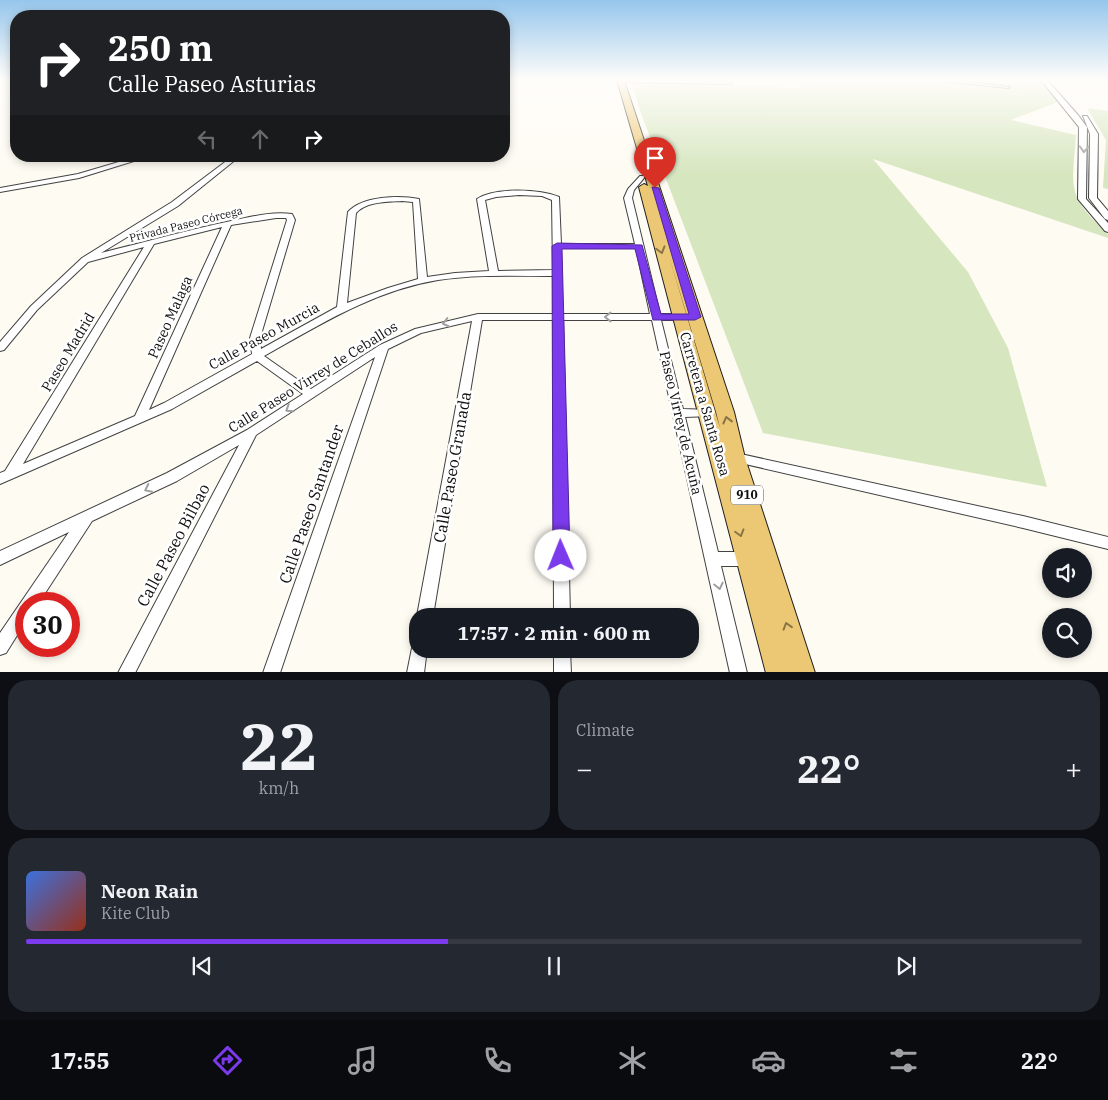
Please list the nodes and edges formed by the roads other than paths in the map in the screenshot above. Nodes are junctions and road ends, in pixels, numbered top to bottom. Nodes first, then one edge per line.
1 (627, 111) edge
2 (1072, 111) edge
3 (1080, 111) edge
4 (634, 136) junction
5 (127, 162) edge
6 (229, 162) edge
7 (642, 177) junction
8 (0, 190) edge
9 (1108, 217) edge
10 (227, 225) junction
11 (1108, 229) edge
12 (150, 244) junction
13 (557, 246) junction
14 (639, 246) junction
15 (85, 260) junction
16 (494, 274) junction
17 (556, 274) junction
18 (422, 281) junction
19 (342, 308) junction
20 (478, 317) junction
21 (559, 317) junction
22 (656, 317) junction
23 (688, 317) junction
24 (384, 347) junction
25 (0, 348) edge
26 (257, 356) junction
27 (311, 394) junction
28 (678, 413) junction
29 (707, 413) junction
30 (139, 420) junction
31 (251, 433) junction
32 (736, 458) junction
33 (5, 477) edge
34 (86, 519) junction
35 (1108, 543) edge
36 (0, 558) edge
37 (713, 559) junction
38 (748, 559) junction
39 (37, 592) edge
40 (426, 608) edge
41 (562, 608) edge
42 (15, 624) edge
43 (0, 647) edge
44 (417, 658) edge
45 (562, 658) edge
46 (126, 672) edge
47 (271, 672) edge
48 (415, 672) edge
49 (563, 672) edge
50 (739, 672) edge
51 (779, 672) edge
52 (802, 672) edge

1 - 4 main road, 910
2 -> 11 street
3 - 9 street
4 - 7 main road, Carretera a Santa Rosa / 910
4 - 23 main road, Carretera a Santa Rosa / 910
5 - 8 street
6 - 15 street
7 - 14 street, Paseo Virrey de Acuña
7 -> 23 main road, Carretera a Santa Rosa / 910
10 - 12 street, Privada Paseo Córcega
10 - 26 street, Privada Paseo Córcega
10 - 30 street, Paseo Malaga
12 - 15 street, Privada Paseo Córcega
12 - 33 street, Paseo Madrid
13 - 14 street
13 - 16 street
13 - 17 street
14 - 22 street, Paseo Virrey de Acuña
15 - 25 street
16 - 17 street, Calle Paseo Murcia
16 - 18 street, Calle Paseo Murcia
17 - 21 street
18 - 19 street, Calle Paseo Murcia
18 - 19 street
19 - 26 street, Calle Paseo Murcia
20 - 21 street, Calle Paseo Virrey de Ceballos
20 -> 24 street, Calle Paseo Virrey de Ceballos
20 - 40 street, Calle Paseo Granada
22 -> 21 street, Calle Paseo Virrey de Ceballos
21 - 41 street
22 - 23 street, Calle Paseo Virrey de Ceballos
22 - 28 street, Paseo Virrey de Acuña
23 - 29 main road, Carretera a Santa Rosa / 910
32 -> 23 main road, Carretera a Santa Rosa / 910
24 - 27 street, Calle Paseo Virrey de Ceballos
24 - 47 street, Calle Paseo Santander
26 - 27 street
26 - 30 street, Calle Paseo Murcia
27 -> 31 street, Calle Paseo Virrey de Ceballos
28 - 29 street
28 - 37 street, Paseo Virrey de Acuña
29 -> 38 main road, Carretera a Santa Rosa / 910
30 - 33 street, Calle Paseo Murcia
31 -> 34 street, Calle Paseo Virrey de Ceballos
31 - 46 street, Calle Paseo Bilbao
32 - 35 street
52 -> 32 main road, Carretera a Santa Rosa / 910
34 - 36 street, Calle Paseo Virrey de Ceballos
34 - 39 street
37 - 38 street
37 -> 50 street, Paseo Virrey de Acuña
38 - 51 main road, Carretera a Santa Rosa / 910
42 - 43 street
44 - 48 street
45 - 49 street

